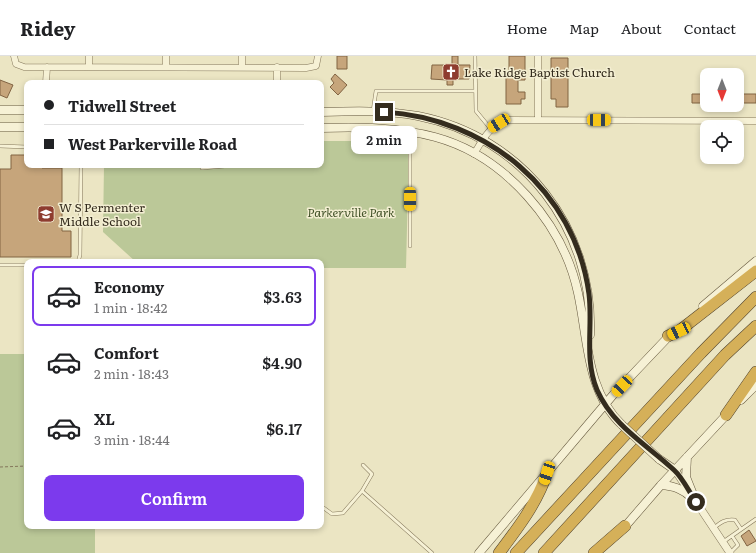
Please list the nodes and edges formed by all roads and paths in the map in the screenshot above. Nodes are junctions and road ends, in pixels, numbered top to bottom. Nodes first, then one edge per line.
1 (14, 56) edge
2 (89, 56) edge
3 (166, 56) edge
4 (242, 56) edge
5 (318, 56) edge
6 (475, 56) edge
7 (538, 56) edge
8 (46, 67) junction
9 (89, 67) junction
10 (166, 67) junction
11 (242, 67) junction
12 (277, 67) junction
13 (46, 80) edge
14 (277, 80) edge
15 (475, 91) junction
16 (0, 110) edge
17 (24, 110) edge
18 (373, 111) junction
19 (324, 112) edge
20 (538, 120) junction
21 (756, 121) edge
22 (0, 127) edge
23 (24, 127) edge
24 (373, 127) junction
25 (324, 128) edge
26 (490, 128) junction
27 (410, 132) junction
28 (482, 140) junction
29 (0, 146) edge
30 (24, 147) edge
31 (474, 154) junction
32 (80, 168) edge
33 (410, 246) dead end
34 (79, 259) edge
35 (756, 260) edge
36 (0, 265) edge
37 (24, 265) edge
38 (756, 271) edge
39 (756, 297) edge
40 (756, 326) edge
41 (668, 336) junction
42 (589, 350) junction
43 (756, 372) edge
44 (756, 385) edge
45 (605, 405) junction
46 (726, 415) junction
47 (687, 457) junction
48 (363, 464) dead end
49 (24, 466) edge
50 (0, 467) edge
51 (675, 470) junction
52 (547, 473) junction
53 (661, 485) junction
54 (362, 491) junction
55 (696, 502) junction
56 (324, 508) edge
57 (756, 519) edge
58 (625, 526) junction
59 (714, 528) junction
60 (741, 529) junction
61 (732, 536) junction
62 (723, 542) junction
63 (432, 553) edge
64 (479, 553) edge
65 (499, 553) edge
66 (516, 553) edge
67 (544, 553) edge
68 (594, 553) edge
69 (602, 553) edge
70 (730, 553) edge

1 - 8 street
2 - 9 street
3 - 10 street
4 - 11 street
5 - 12 street
6 - 15 lane
7 - 20 street
8 - 9 street
8 - 13 street
9 - 10 street
10 - 11 street
11 - 12 street
12 - 14 street
15 - 18 lane
15 - 26 lane
16 - 17 main road
18 - 19 main road
18 - 24 main road
18 - 28 main road
20 - 21 street
20 - 26 street
22 - 23 main road
24 - 25 main road
24 - 27 main road
26 - 28 street
27 - 31 main road
27 - 33 lane
28 - 31 street
28 - 42 main road
29 - 30 lane
31 - 42 main road
32 - 34 lane
35 - 41 main road
36 - 37 lane
38 - 41 highway
39 - 66 highway
40 - 67 highway
41 - 45 main road
42 - 45 main road
43 - 46 highway
44 - 46 main road
45 - 51 main road, bridge
45 - 52 main road
46 - 47 main road
47 - 51 main road
47 - 55 main road
48 - 54 lane
49 - 50 path
51 - 53 main road
51 - 55 street
52 - 64 main road
52 - 65 highway
53 - 55 main road
53 - 58 main road
54 - 56 lane
54 - 63 lane
55 - 59 street
57 - 60 lane
58 - 68 highway
58 - 69 main road
59 - 60 lane
59 - 62 street
60 - 61 lane
61 - 62 lane
61 - 70 lane
62 - 70 street

